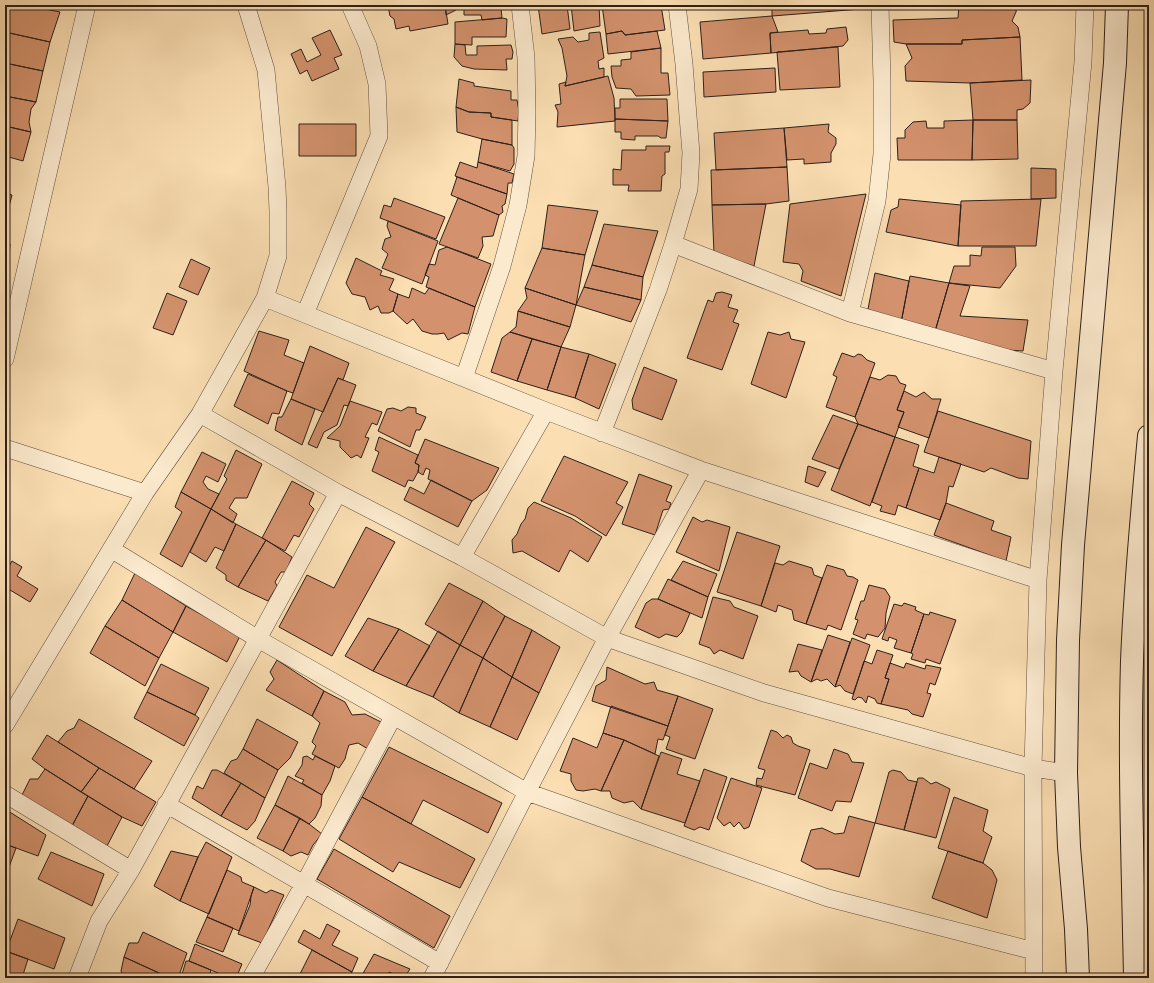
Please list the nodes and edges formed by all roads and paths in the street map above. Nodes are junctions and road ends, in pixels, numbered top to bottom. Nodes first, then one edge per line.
1 (87, 5) edge
2 (246, 5) edge
3 (350, 5) edge
4 (520, 5) edge
5 (677, 5) edge
6 (880, 5) edge
7 (1085, 5) edge
8 (1117, 5) edge
9 (674, 244) junction
10 (265, 298) junction
11 (850, 313) junction
12 (305, 314) junction
13 (5, 359) edge
14 (1054, 372) junction
15 (464, 378) junction
16 (546, 411) junction
17 (200, 414) junction
18 (602, 433) junction
19 (1149, 436) edge
20 (5, 448) edge
21 (701, 470) junction
22 (145, 493) junction
23 (338, 493) junction
24 (111, 549) junction
25 (462, 557) junction
26 (1038, 580) junction
27 (607, 638) junction
28 (258, 639) junction
29 (393, 717) junction
30 (5, 725) edge
31 (1033, 768) junction
32 (1066, 773) junction
33 (527, 792) junction
34 (5, 794) edge
35 (166, 804) junction
36 (131, 870) junction
37 (1141, 882) edge
38 (304, 884) junction
39 (1034, 951) junction
40 (440, 963) junction
41 (77, 978) edge
42 (251, 978) edge
43 (432, 978) edge
44 (1034, 978) edge
45 (1078, 978) edge
46 (1135, 978) edge

1 - 13 street
2 - 10 street
3 - 12 street
4 - 15 street
5 - 9 street
6 - 11 street
7 - 14 street
8 - 32 main road
9 - 11 street
9 - 18 street
10 - 12 street
10 - 17 street
11 - 14 street
12 - 15 street
14 - 26 street
15 - 16 street
16 - 18 street
16 - 25 street
17 - 22 street
17 - 23 street
18 - 21 street
19 - 37 main road
20 - 22 street
21 - 26 street
21 - 27 street
22 - 24 street
23 - 25 street
23 - 28 street
24 - 28 street
24 - 30 street
25 - 27 street
26 - 31 street
27 - 31 street
27 - 33 street
28 - 29 street
28 - 35 street
29 - 33 street
29 - 38 street
31 - 32 street
31 - 39 street
32 - 45 main road
33 - 39 street
33 - 40 street
34 - 36 street
35 - 36 street
35 - 38 street
36 - 41 street
37 - 46 main road
38 - 40 street
38 - 42 street
39 - 44 street
40 - 43 street

